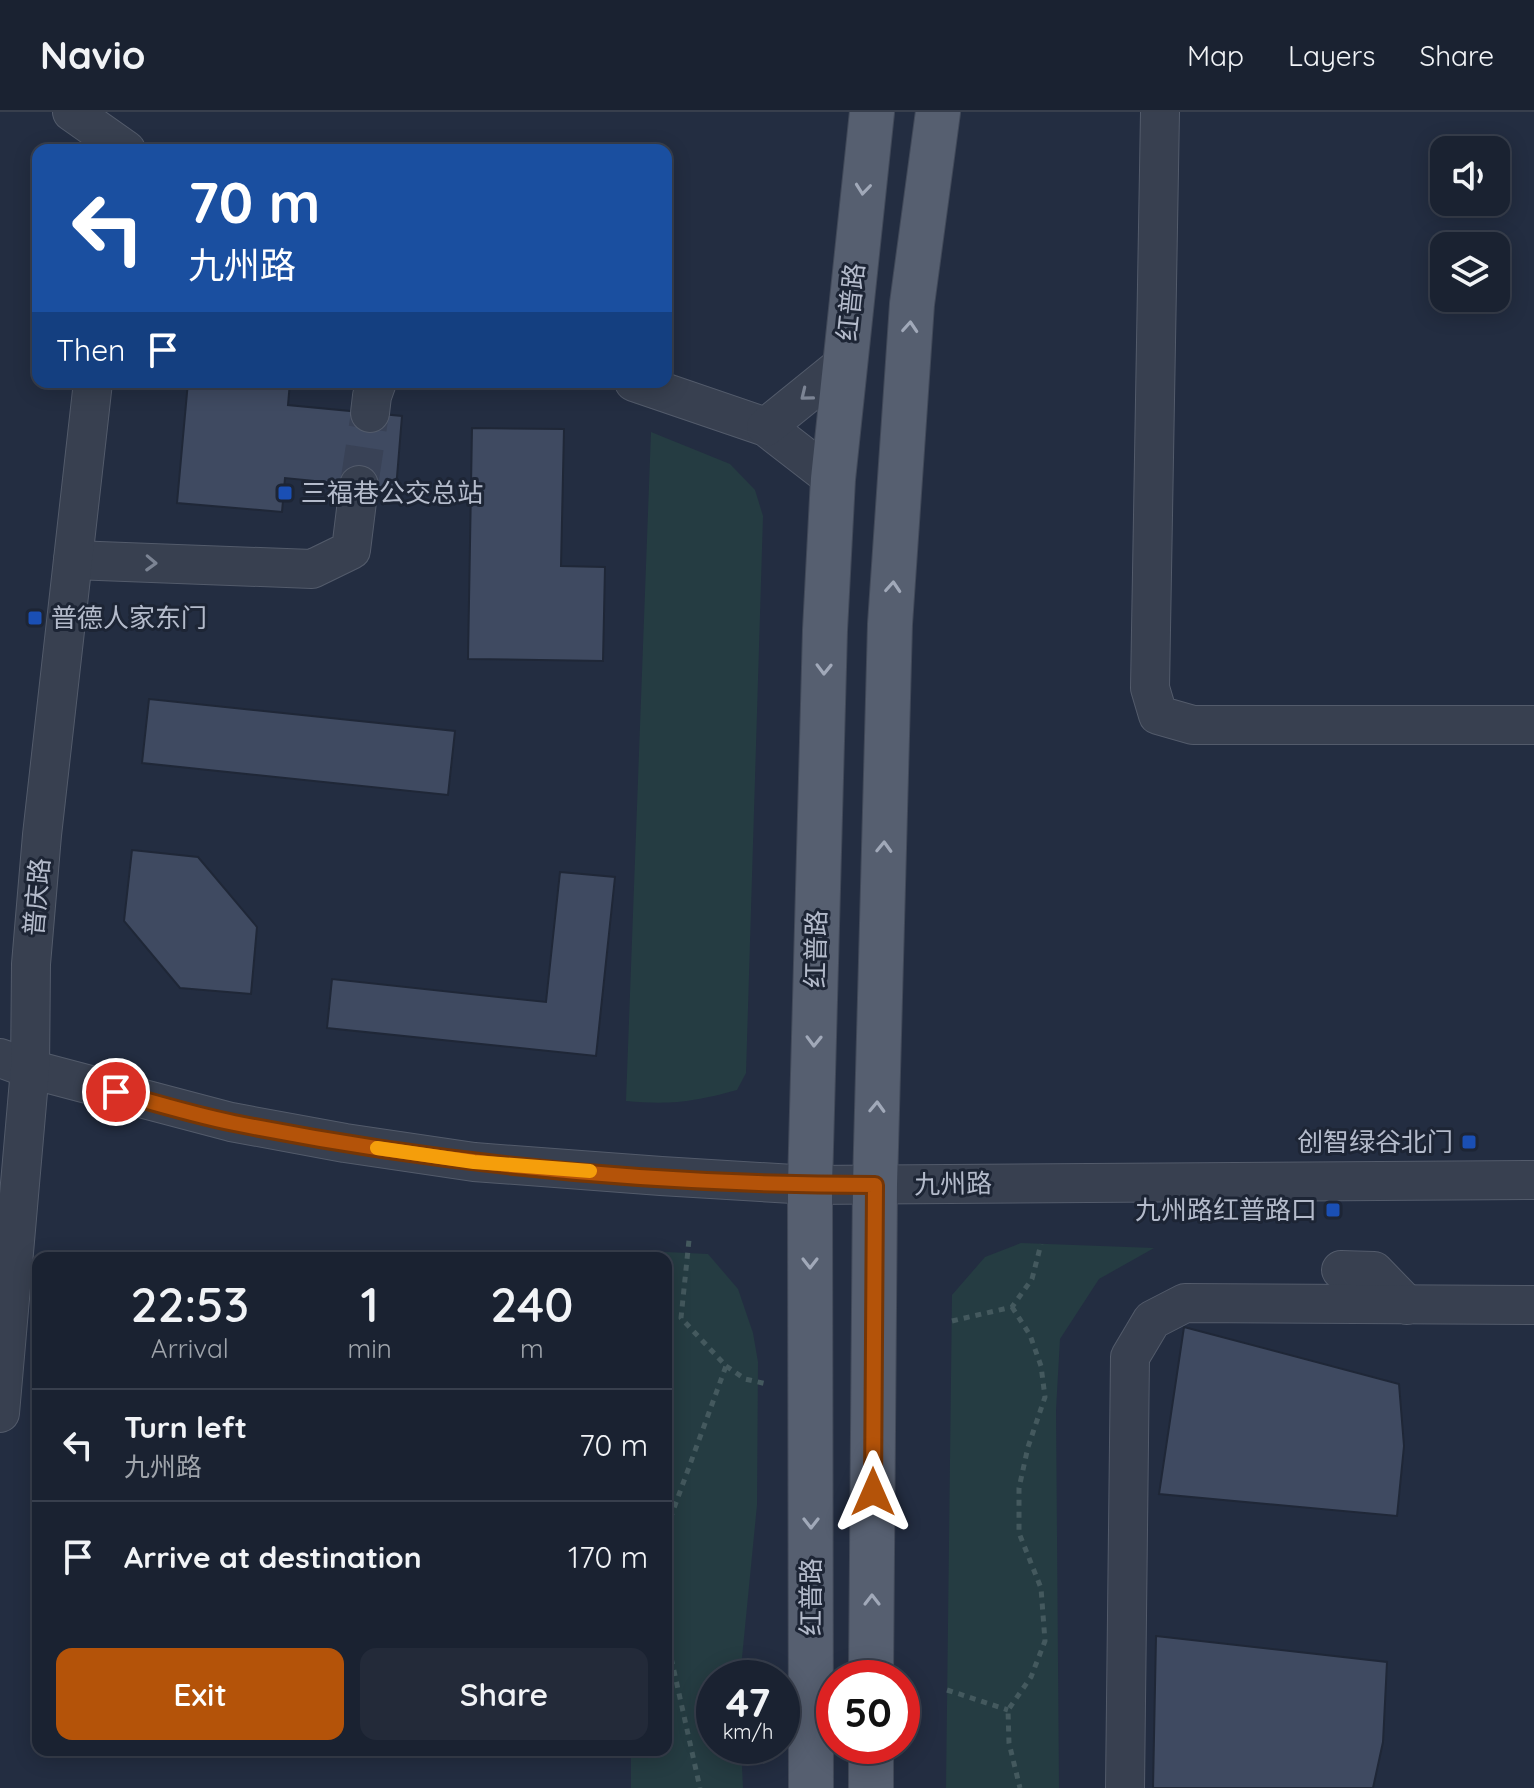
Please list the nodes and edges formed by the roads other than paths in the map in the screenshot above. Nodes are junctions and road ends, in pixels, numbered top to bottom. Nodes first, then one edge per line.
1 (72, 112) edge
2 (872, 112) edge
3 (938, 112) edge
4 (1160, 112) edge
5 (117, 144) edge
6 (845, 363) junction
7 (92, 388) edge
8 (652, 388) edge
9 (766, 427) junction
10 (833, 479) junction
11 (359, 485) tunnel mouth
12 (73, 560) junction
13 (1534, 725) edge
14 (15, 1064) edge
15 (1534, 1180) edge
16 (810, 1185) junction
17 (875, 1185) junction
18 (1341, 1270) dead end
19 (1407, 1305) junction
20 (1534, 1305) edge
21 (0, 1413) edge
22 (871, 1660) edge
23 (871, 1764) edge
24 (811, 1788) edge
25 (871, 1788) edge
26 (1125, 1788) edge

1 - 5 street
2 -> 6 main road, 红普路
17 -> 3 main road
4 - 13 street
6 -> 9 street
6 - 10 main road, 红普路
7 - 12 street, 普庆路
8 - 9 street
9 - 10 street
10 -> 16 main road, 红普路
12 -> 11 street
12 - 14 street, 普庆路
14 - 16 street, 九州路
14 - 21 street, 普庆路
15 - 17 street, 九州路
16 - 17 street, 九州路
16 -> 24 main road, 红普路
22 -> 17 main road
18 - 19 street
19 - 20 street
19 - 26 street
23 - 25 main road

